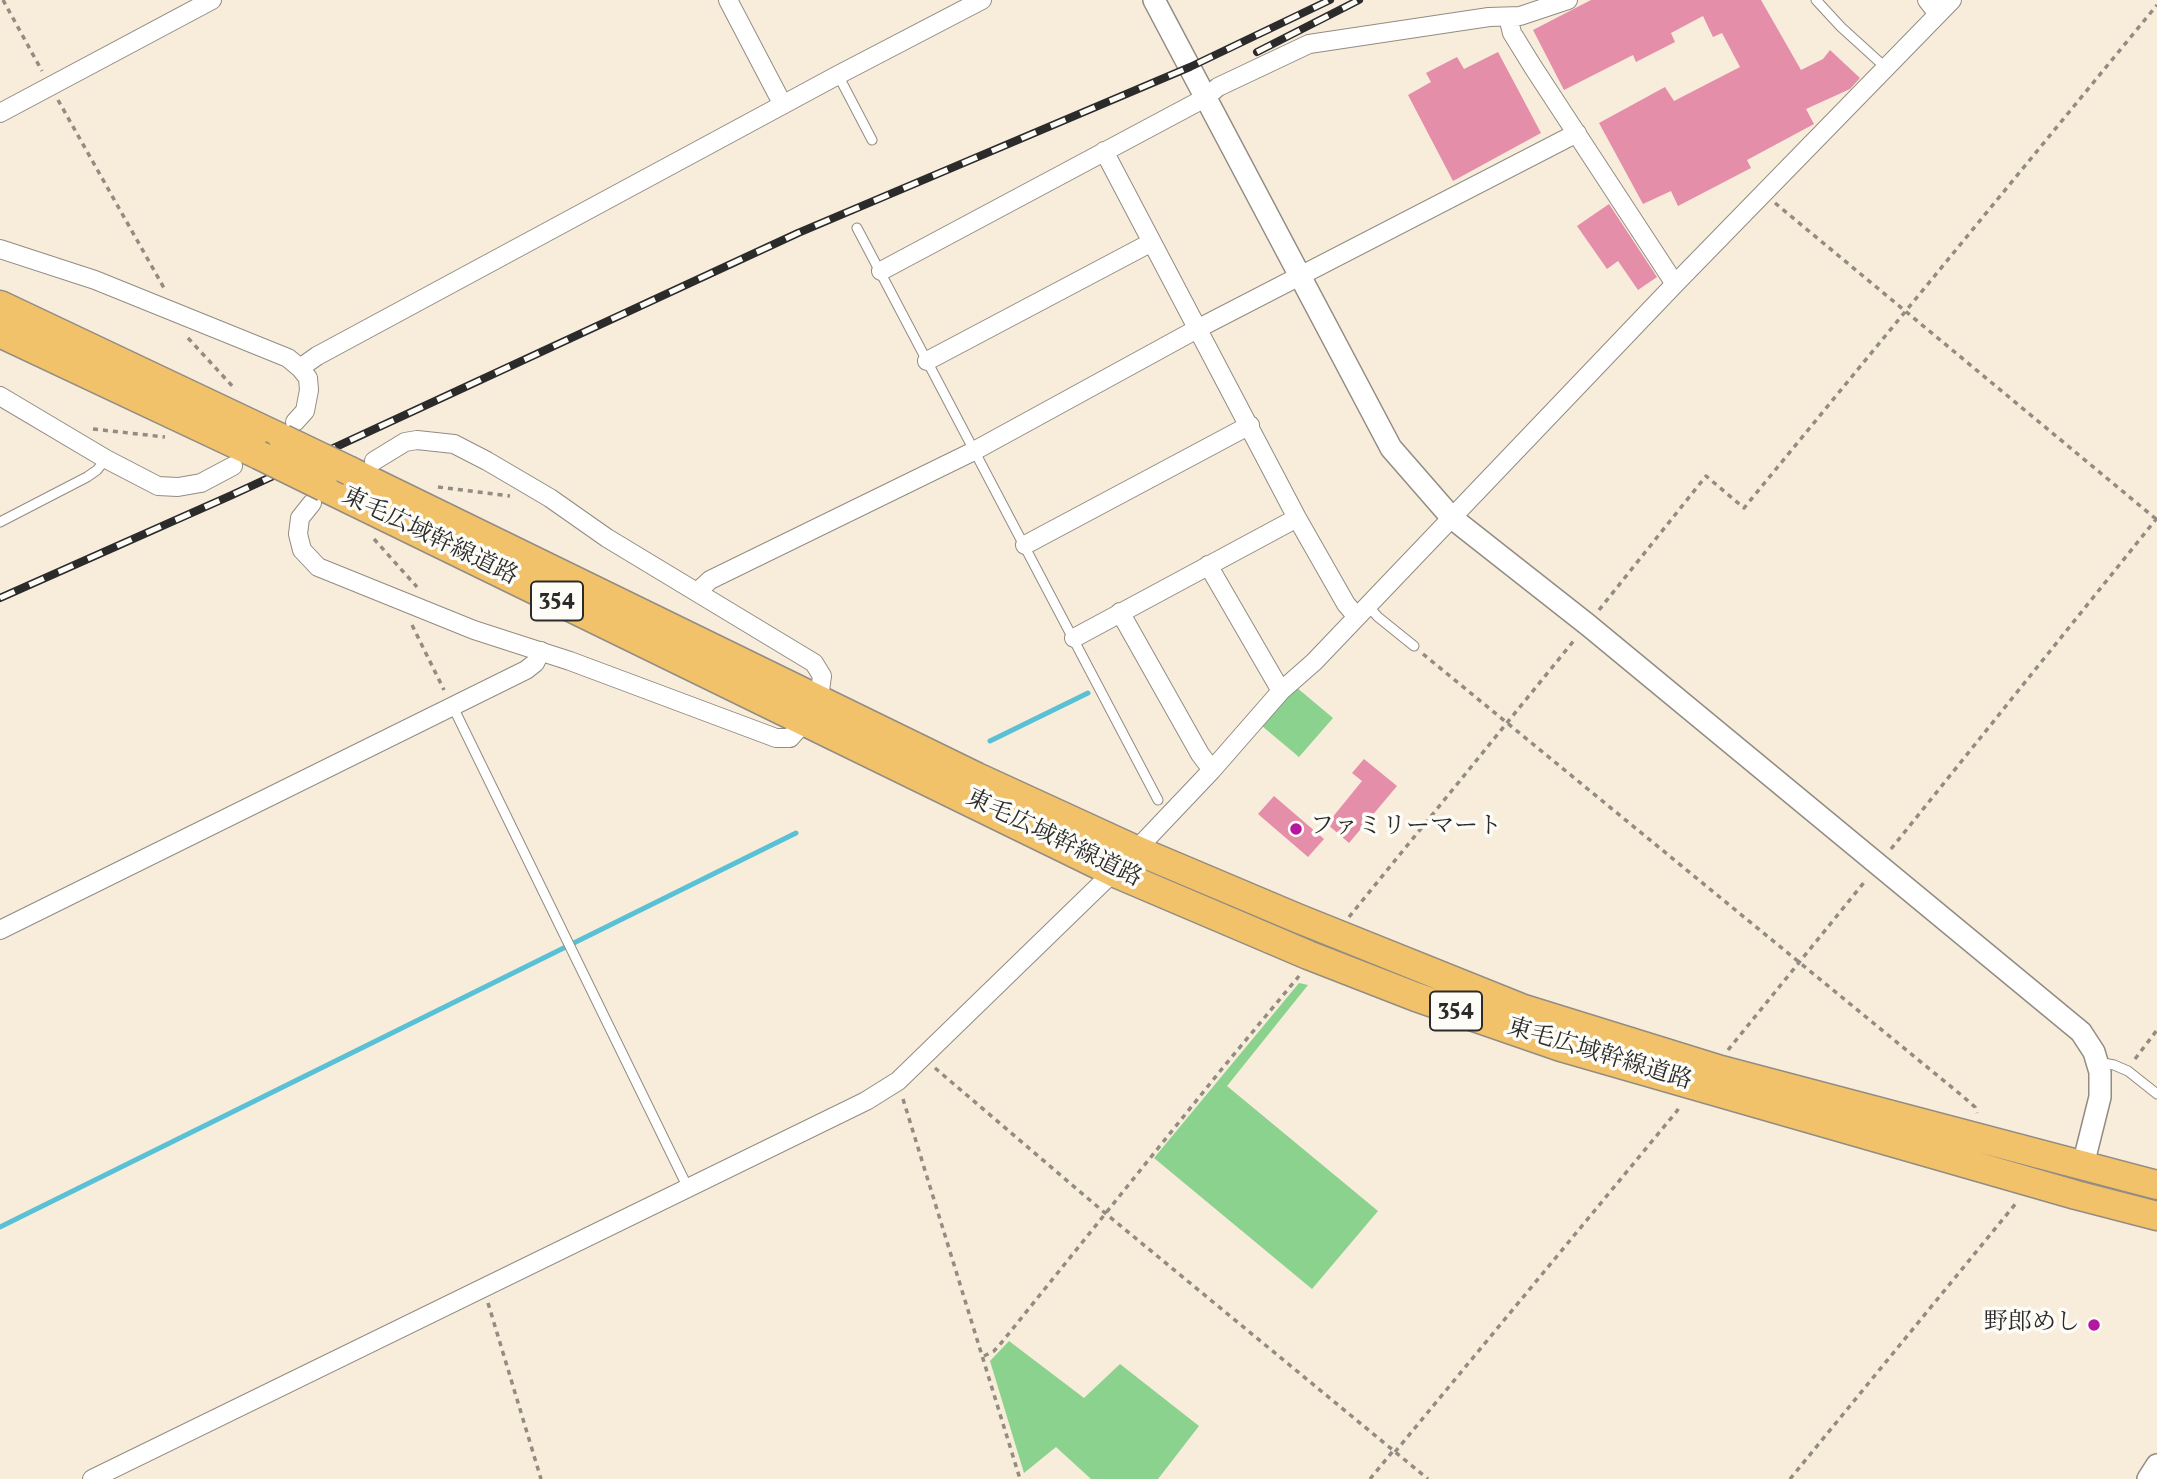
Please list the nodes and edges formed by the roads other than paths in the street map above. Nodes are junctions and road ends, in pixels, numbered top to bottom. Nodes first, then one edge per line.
1 (212, 0) edge
2 (728, 0) edge
3 (982, 0) edge
4 (1154, 0) edge
5 (1568, 0) edge
6 (1816, 0) edge
7 (1952, 0) edge
8 (1932, 7) edge
9 (1508, 17) junction
10 (1885, 66) junction
11 (838, 75) junction
12 (1205, 98) junction
13 (783, 105) junction
14 (0, 113) edge
15 (1577, 133) junction
16 (872, 140) dead end
17 (1104, 151) junction
18 (857, 228) dead end
19 (1152, 242) junction
20 (0, 249) edge
21 (881, 271) junction
22 (1300, 277) junction
23 (1675, 284) junction
24 (0, 305) edge
25 (1197, 329) junction
26 (0, 332) edge
27 (927, 361) junction
28 (300, 368) junction
29 (0, 396) edge
30 (1250, 425) junction
31 (289, 431) junction
32 (974, 451) junction
33 (106, 459) junction
34 (233, 466) dead end
35 (362, 466) junction
36 (318, 495) junction
37 (1297, 518) junction
38 (1452, 518) junction
39 (0, 522) edge
40 (1025, 545) junction
41 (1208, 565) junction
42 (696, 592) junction
43 (1362, 611) junction
44 (1120, 612) junction
45 (1074, 638) junction
46 (1414, 646) road end
47 (541, 651) junction
48 (1281, 691) junction
49 (453, 707) junction
50 (812, 709) junction
51 (1212, 770) junction
52 (1158, 800) dead end
53 (1136, 849) junction
54 (1113, 872) junction
55 (0, 930) edge
56 (2098, 1062) junction
57 (2157, 1094) edge
58 (2082, 1165) junction
59 (2157, 1185) edge
60 (688, 1188) junction
61 (2157, 1216) edge
62 (2157, 1465) edge
63 (92, 1479) edge
64 (2148, 1479) edge

1 - 14 street
2 - 13 street
3 - 11 street
4 - 12 street
5 - 9 street
6 - 10 lane
7 - 8 street
8 - 10 street
9 - 12 street
9 - 15 street
10 - 23 street
11 - 13 street
11 - 16 lane
12 - 17 street
12 - 22 street
13 - 28 street
15 - 22 street
15 - 23 street
17 - 19 street
17 - 21 street
18 - 21 lane
19 - 25 street
19 - 27 street
20 - 28 street
21 - 27 lane
22 - 25 street
22 - 38 street
23 - 38 street
24 - 31 highway, 東毛広域幹線道路 / 354
25 - 30 street
25 - 32 street
26 - 36 highway, 東毛広域幹線道路 / 354, bridge
27 - 32 lane
28 - 31 street
29 - 33 street
30 - 37 street
30 - 40 street
31 - 35 highway, 東毛広域幹線道路 / 354, bridge
32 - 40 lane
32 - 42 street
33 - 34 street
33 - 39 lane
35 - 42 street
35 - 50 highway, 東毛広域幹線道路 / 354
36 - 47 street
36 - 50 highway, 東毛広域幹線道路 / 354
37 - 41 street
37 - 43 street
38 - 43 street
38 - 56 street
40 - 45 lane
41 - 44 street
41 - 48 street
42 - 50 street
43 - 46 lane
43 - 48 street
44 - 45 street
44 - 51 street
45 - 52 lane
47 - 49 street
47 - 50 street
48 - 51 street
49 - 55 street
49 - 60 lane
50 - 53 highway, 東毛広域幹線道路 / 354
50 - 54 highway, 東毛広域幹線道路 / 354
51 - 53 street
53 - 54 street
53 - 58 highway, 東毛広域幹線道路 / 354
54 - 60 street
54 - 61 highway, 東毛広域幹線道路 / 354
56 - 57 lane
56 - 58 street
58 - 59 highway, 東毛広域幹線道路 / 354
60 - 63 street
62 - 64 street

